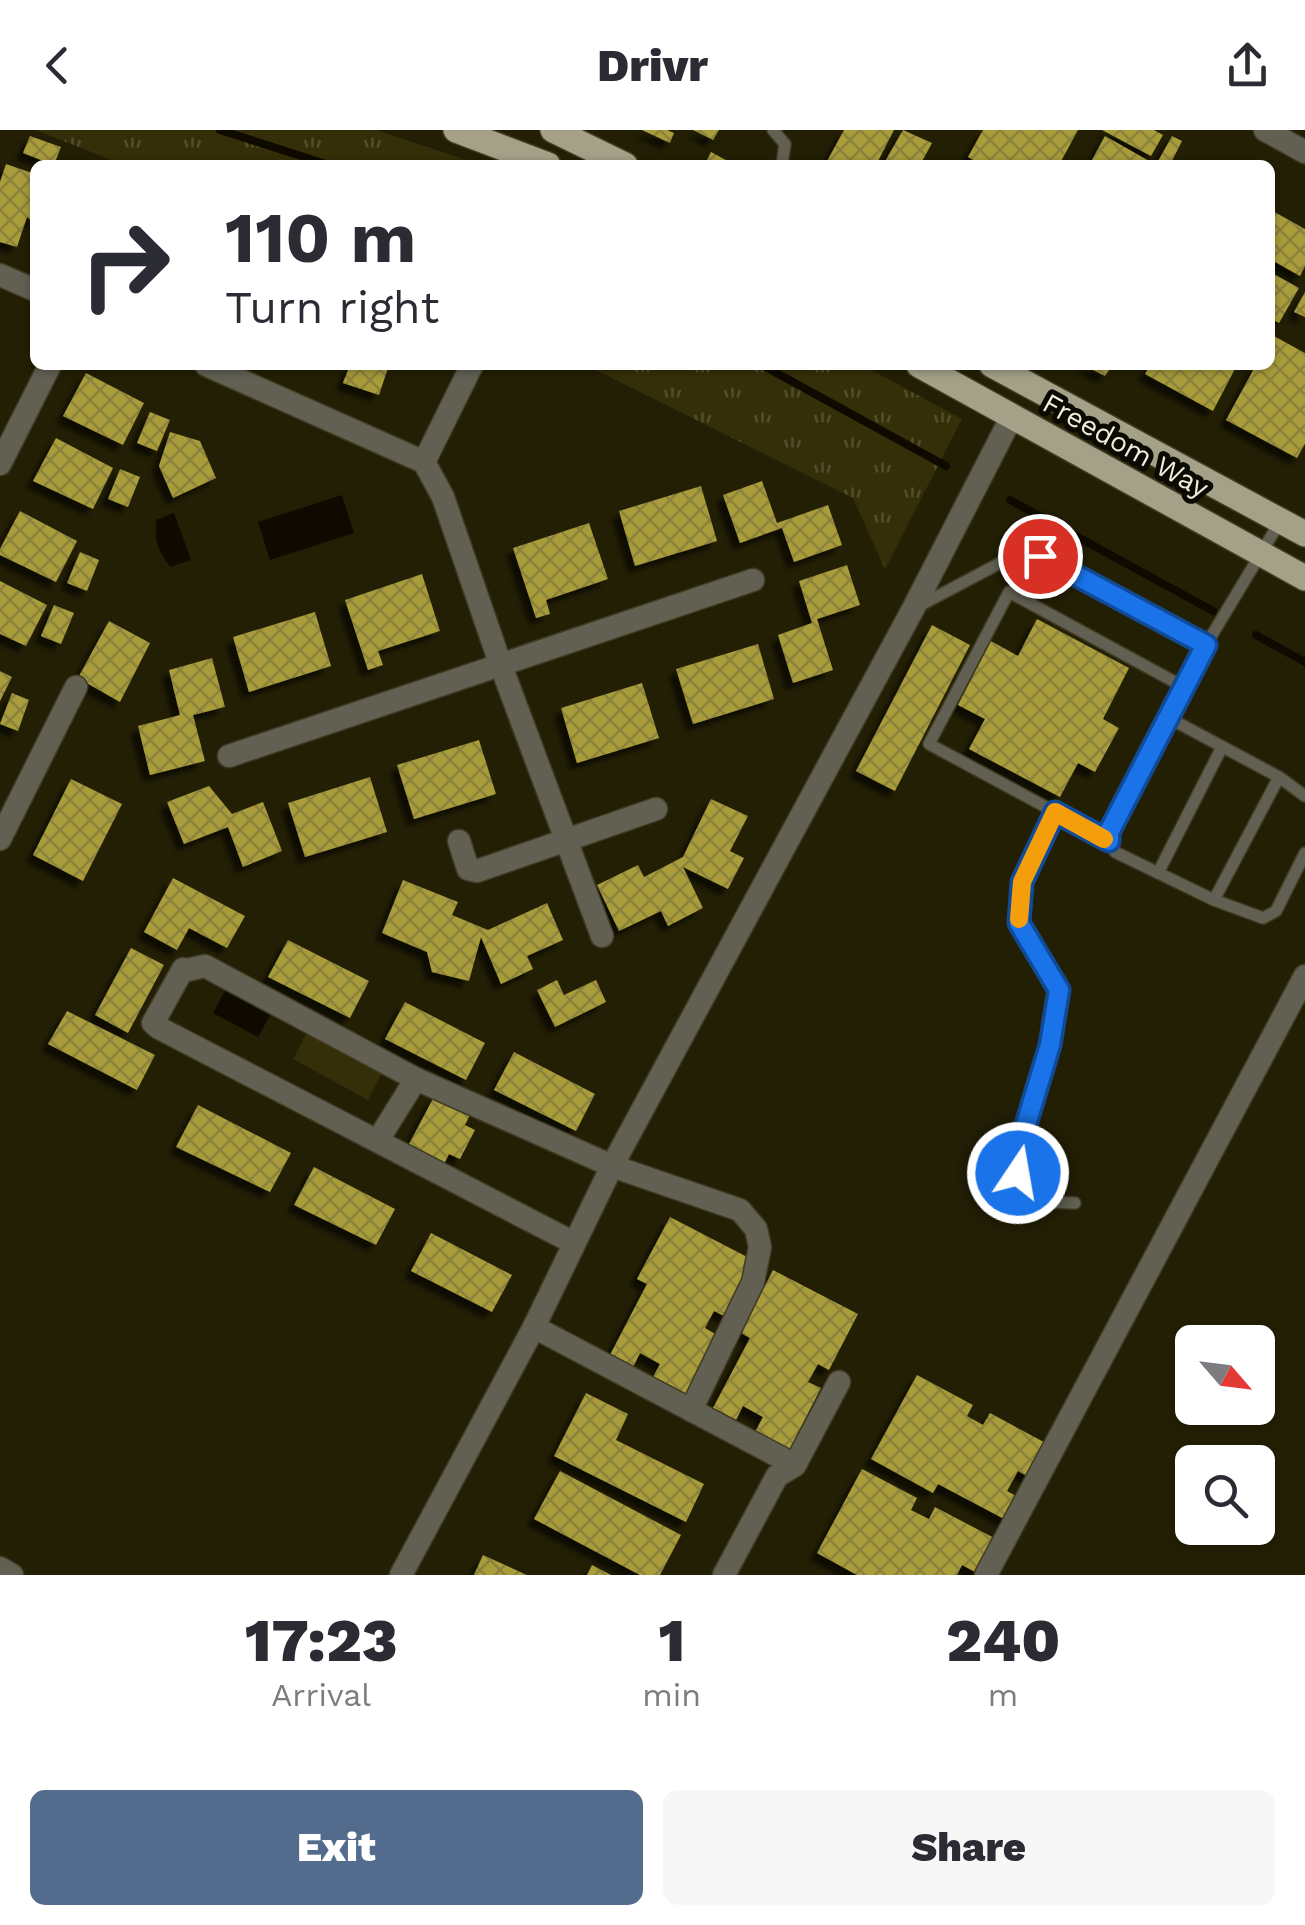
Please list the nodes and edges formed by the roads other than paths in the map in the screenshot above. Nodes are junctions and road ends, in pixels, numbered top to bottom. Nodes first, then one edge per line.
1 (456, 130) edge
2 (553, 130) edge
3 (773, 130) edge
4 (1265, 130) edge
5 (1305, 152) edge
6 (535, 160) edge
7 (616, 160) edge
8 (783, 160) edge
9 (0, 275) edge
10 (30, 288) edge
11 (47, 370) edge
12 (217, 370) edge
13 (470, 370) edge
14 (928, 370) edge
15 (1001, 370) edge
16 (1012, 416) junction
17 (424, 462) junction
18 (0, 464) edge
19 (1280, 520) junction
20 (1305, 534) edge
21 (1262, 554) junction
22 (1305, 578) edge
23 (753, 580) dead end
24 (912, 609) junction
25 (1206, 645) junction
26 (500, 663) junction
27 (1184, 686) junction
28 (76, 687) dead end
29 (1167, 717) junction
30 (1222, 747) junction
31 (229, 756) dead end
32 (1279, 777) junction
33 (1305, 796) edge
34 (656, 809) dead end
35 (1055, 812) junction
36 (0, 838) edge
37 (566, 840) junction
38 (1109, 841) junction
39 (460, 842) dead end
40 (1305, 852) edge
41 (1158, 872) junction
42 (1214, 900) junction
43 (602, 936) dead end
44 (1305, 976) edge
45 (416, 1079) junction
46 (378, 1140) junction
47 (612, 1166) junction
48 (1075, 1204) dead end
49 (574, 1243) junction
50 (534, 1327) junction
51 (839, 1382) dead end
52 (691, 1410) junction
53 (795, 1465) junction
54 (0, 1568) edge
55 (12, 1575) edge
56 (402, 1575) edge
57 (724, 1575) edge
58 (986, 1575) edge

1 - 6 main road
2 - 7 main road
3 - 8 lane
4 - 5 street
9 - 10 street
11 - 18 street
12 - 17 street
13 - 17 street
14 - 16 main road, Freedom Way
15 - 19 main road, Freedom Way
16 - 21 main road, Freedom Way
16 - 24 street
17 - 26 street
19 - 20 main road, Freedom Way
19 - 21 lane
21 - 22 main road, Freedom Way
21 - 25 lane
23 - 26 street
24 - 25 lane
24 - 47 street
25 - 27 lane
26 - 31 street
26 - 37 street
27 - 29 lane
27 - 35 lane
28 - 36 street
29 - 30 lane
29 - 38 lane
30 - 32 lane
30 - 41 lane
32 - 33 lane
32 - 42 lane
34 - 37 street
35 - 38 lane
35 - 48 lane
37 - 39 street
37 - 43 street
38 - 41 lane
40 - 42 lane
41 - 42 lane
44 - 58 street
45 - 46 street
45 - 46 street
45 - 47 street
46 - 49 street
47 - 49 street
47 - 52 street
49 - 50 street
50 - 52 street
50 - 56 street
51 - 53 street
52 - 53 street
53 - 57 street
54 - 55 street

